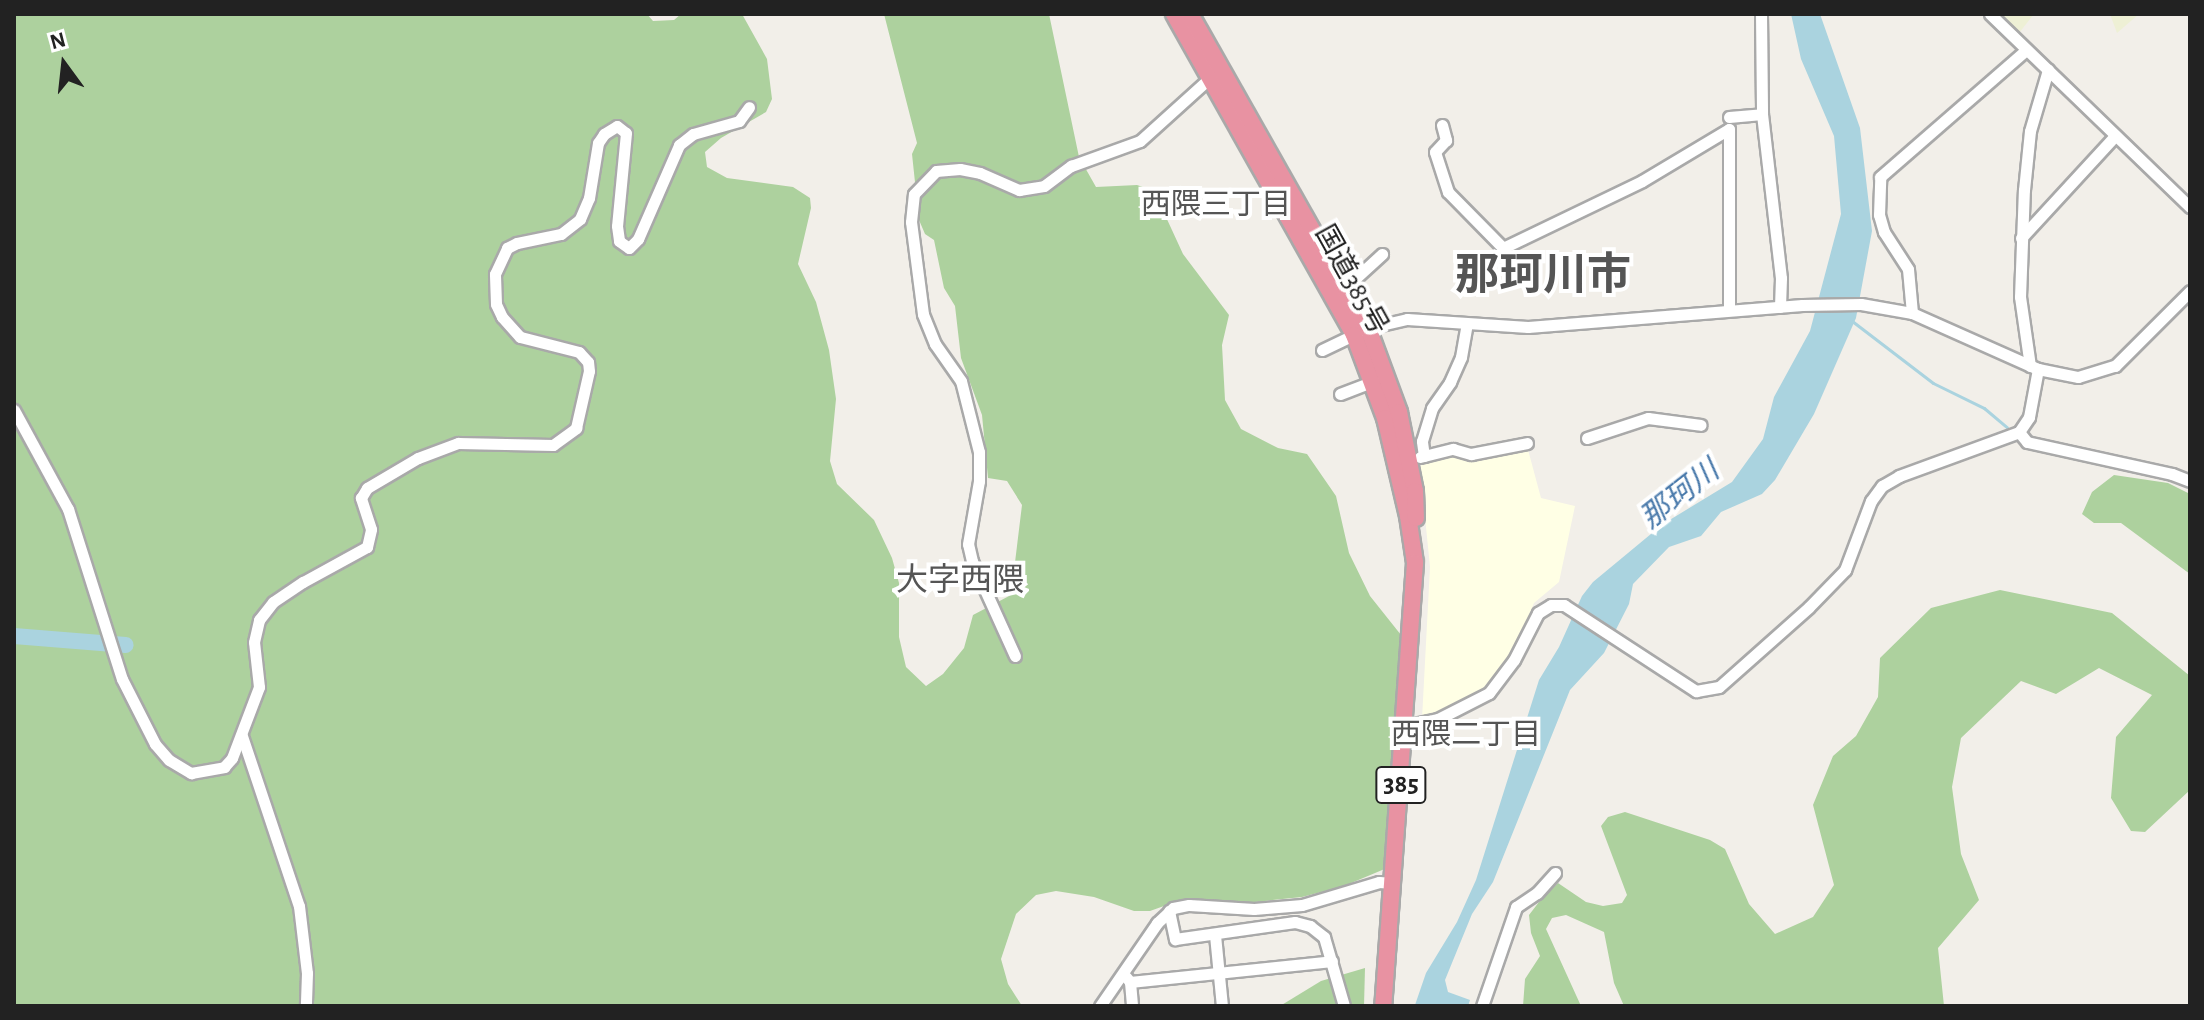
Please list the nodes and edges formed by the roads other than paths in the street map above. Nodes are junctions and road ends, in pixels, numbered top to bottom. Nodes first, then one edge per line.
1 (1174, 14) edge
2 (1190, 14) edge
3 (1761, 14) edge
4 (1990, 14) edge
5 (2025, 51) junction
6 (2048, 70) junction
7 (1216, 73) junction
8 (749, 107) dead end
9 (1762, 114) junction
10 (1729, 117) dead end
11 (1442, 125) dead end
12 (2114, 137) junction
13 (2190, 207) edge
14 (2021, 238) junction
15 (1382, 254) dead end
16 (1346, 287) junction
17 (2190, 291) edge
18 (1780, 307) junction
19 (1729, 310) junction
20 (1912, 313) junction
21 (1467, 324) junction
22 (1361, 332) junction
23 (1322, 350) dead end
24 (2034, 367) junction
25 (1374, 381) junction
26 (1340, 394) dead end
27 (14, 410) edge
28 (1701, 425) dead end
29 (2019, 432) junction
30 (1587, 438) dead end
31 (1527, 443) dead end
32 (1410, 459) junction
33 (2190, 481) edge
34 (1015, 656) dead end
35 (1405, 726) junction
36 (242, 736) junction
37 (1555, 873) dead end
38 (1393, 883) junction
39 (1169, 911) junction
40 (1215, 935) junction
41 (1332, 961) junction
42 (1219, 974) junction
43 (1126, 978) junction
44 (1488, 987) junction
45 (306, 1006) edge
46 (1100, 1006) edge
47 (1132, 1006) edge
48 (1222, 1006) edge
49 (1344, 1006) edge
50 (1383, 1006) edge
51 (1482, 1006) edge
52 (1489, 1006) edge

1 - 7 highway, 国道385号 / 385
2 - 7 highway, 国道385号 / 385
3 - 9 street
4 - 5 street
5 - 6 street
5 - 20 street
6 - 12 street
6 - 14 street
7 - 16 highway, 国道385号 / 385
7 - 22 highway, 国道385号 / 385
7 - 34 street
8 - 36 street
9 - 10 street
9 - 18 street
11 - 19 street
12 - 13 street
12 - 14 street
14 - 24 street
15 - 16 street
16 - 22 highway, 国道385号 / 385
17 - 24 street
18 - 19 street
18 - 20 street
19 - 21 street
20 - 24 street
21 - 22 street
21 - 32 street
22 - 23 street
22 - 25 highway, 国道385号 / 385
22 - 32 highway, 国道385号 / 385
24 - 29 street
25 - 26 street
25 - 32 highway, 国道385号 / 385
27 - 36 street
28 - 30 street
29 - 33 street
29 - 35 street
31 - 32 street
32 - 35 highway, 国道385号 / 385
35 - 38 highway, 国道385号 / 385
36 - 45 street
37 - 44 street
38 - 39 street
38 - 50 highway, 国道385号 / 385
39 - 40 street
39 - 43 street
40 - 41 street
40 - 42 street
41 - 42 street
41 - 49 street
42 - 43 street
42 - 48 street
43 - 46 street
43 - 47 street
44 - 51 street
44 - 52 street

